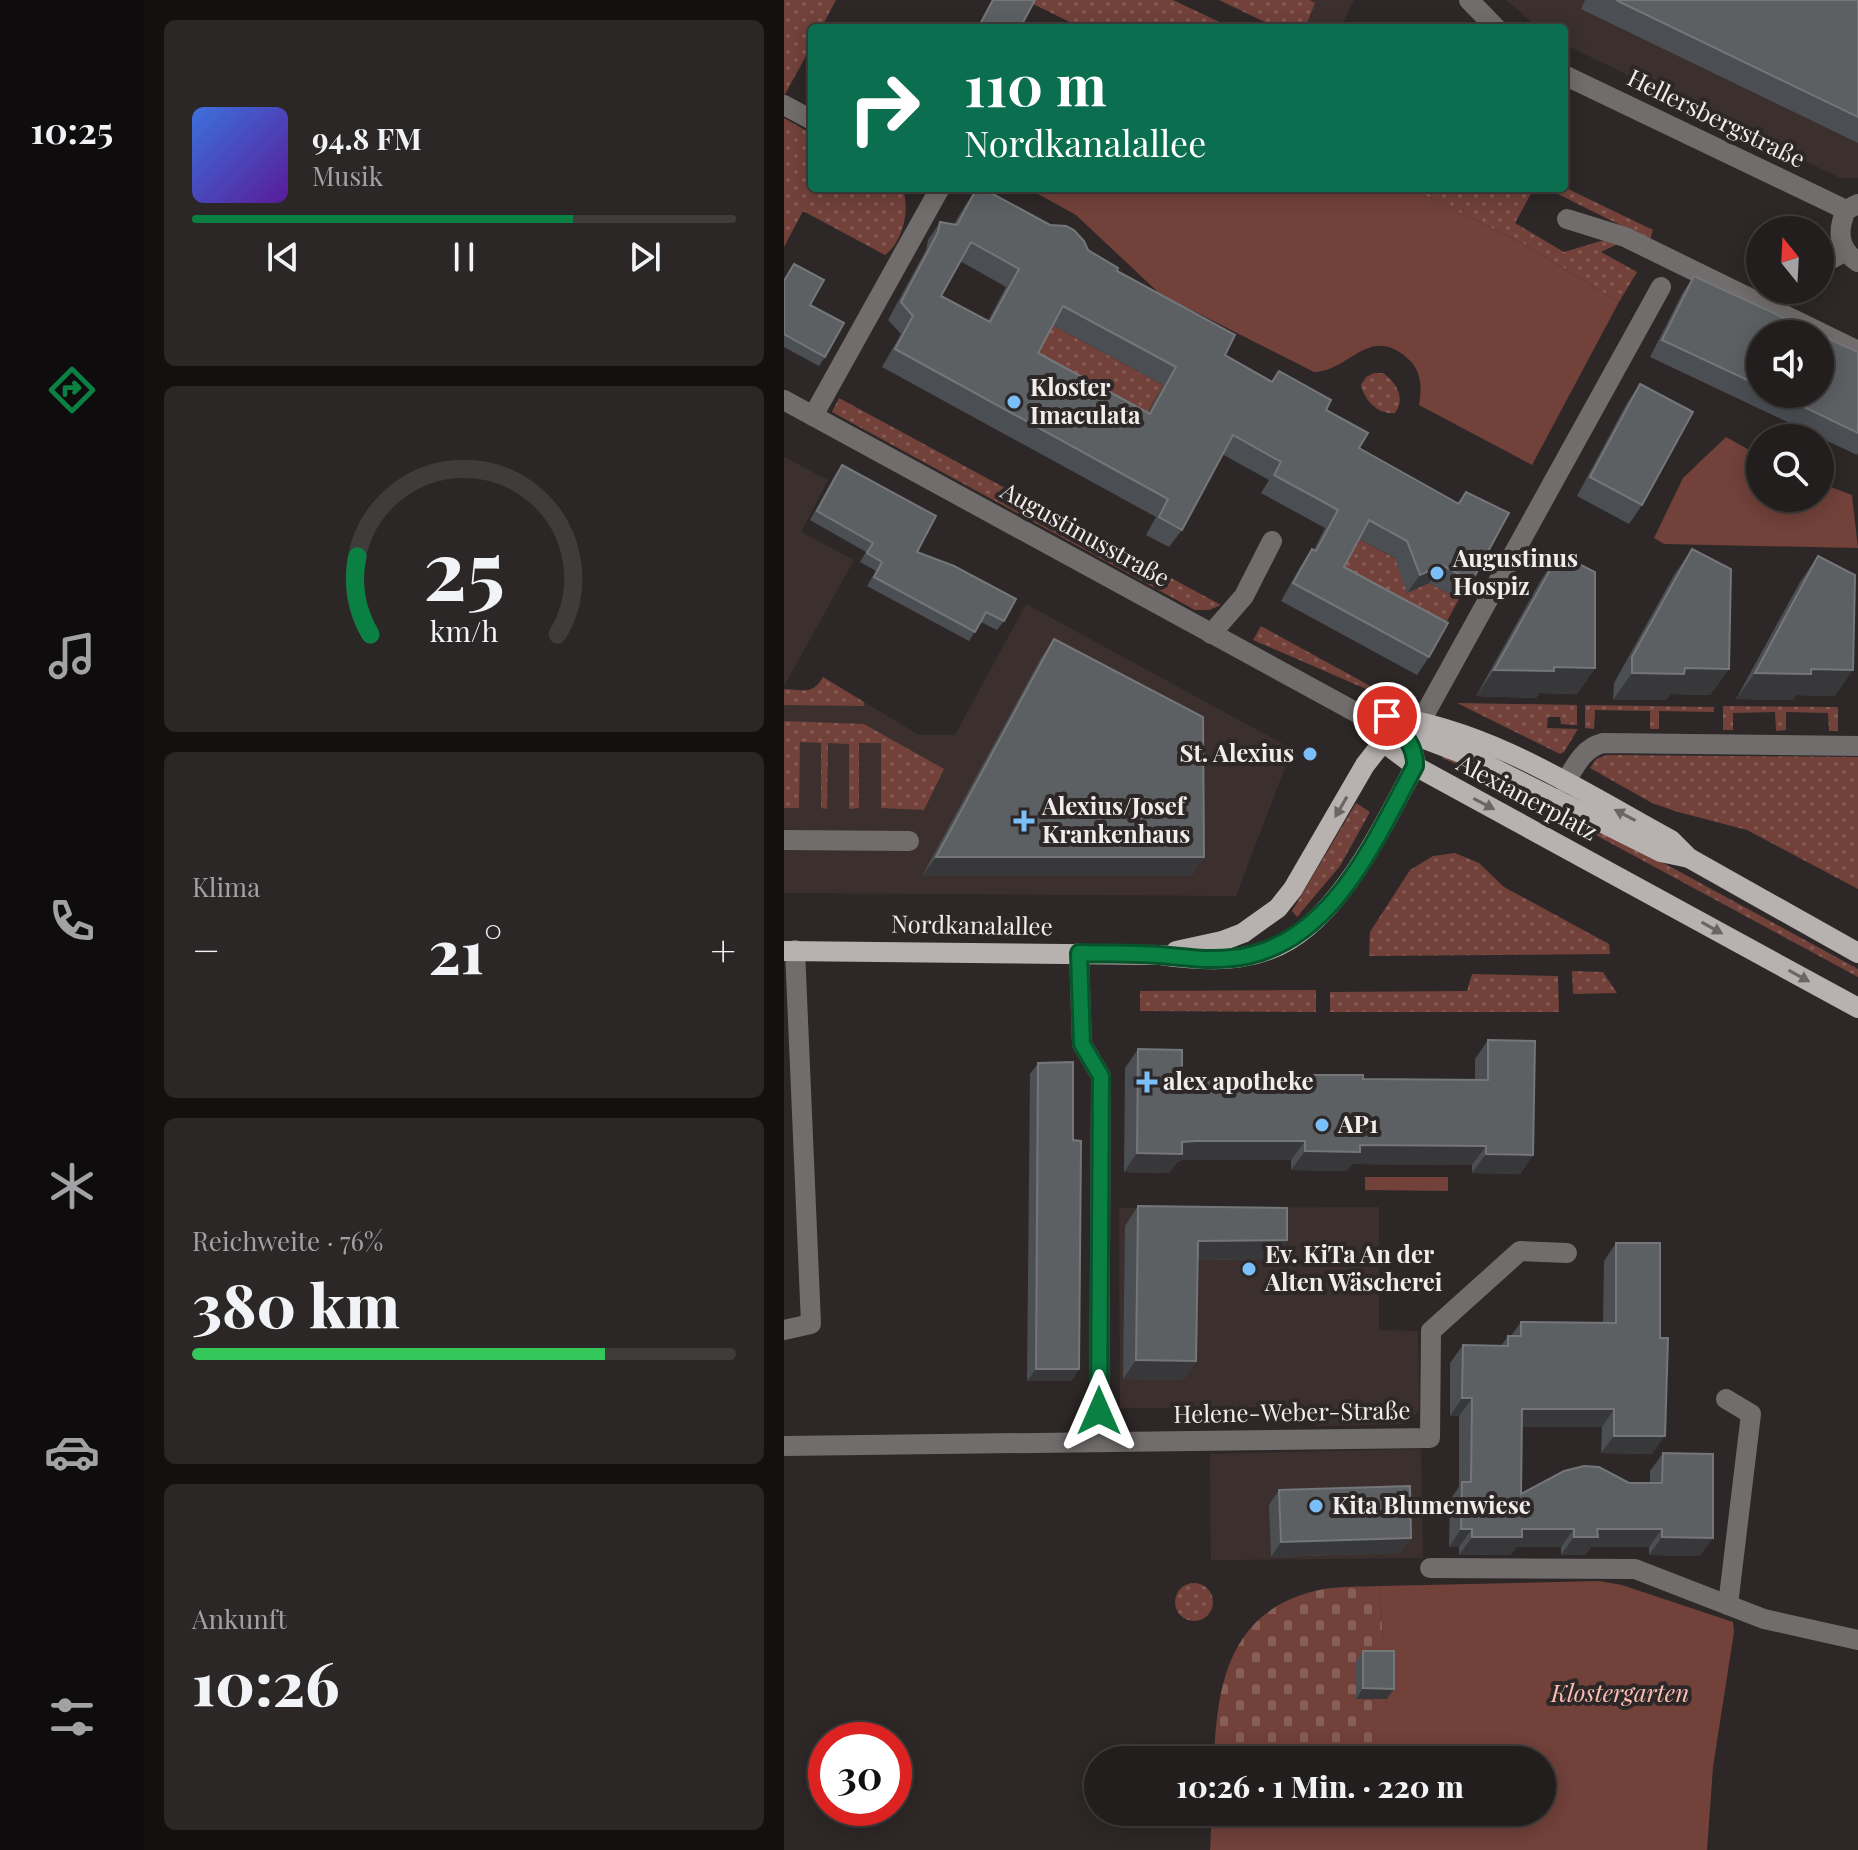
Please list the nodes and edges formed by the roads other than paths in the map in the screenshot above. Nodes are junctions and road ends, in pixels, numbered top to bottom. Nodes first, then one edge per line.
1 (1469, 0) edge
2 (1492, 24) edge
3 (1568, 77) edge
4 (784, 105) edge
5 (808, 118) edge
6 (936, 192) edge
7 (1852, 207) edge
8 (1567, 219) dead end
9 (1852, 256) edge
10 (1661, 287) dead end
11 (1858, 351) edge
12 (784, 400) edge
13 (813, 416) junction
14 (1272, 541) dead end
15 (1211, 634) junction
16 (1361, 715) junction
17 (1387, 716) junction
18 (1421, 721) junction
19 (1405, 736) junction
20 (1383, 742) junction
21 (1858, 746) edge
22 (1415, 766) junction
23 (1565, 783) junction
24 (784, 840) edge
25 (909, 841) dead end
26 (1689, 858) junction
27 (789, 950) edge
28 (1079, 953) junction
29 (1858, 953) edge
30 (1160, 955) junction
31 (1858, 1008) edge
32 (1567, 1253) dead end
33 (784, 1330) edge
34 (1726, 1399) dead end
35 (1099, 1442) junction
36 (784, 1446) edge
37 (1430, 1568) dead end
38 (1728, 1605) junction
39 (1858, 1640) edge

1 - 2 street
3 - 7 street, Hellersbergstraße
4 - 5 street
6 - 13 street
7 - 9 street, Hellersbergstraße
8 - 11 street
10 - 18 street
12 - 13 street, Augustinusstraße
13 - 15 street, Augustinusstraße
14 - 15 street
15 - 16 street, Augustinusstraße
16 - 17 street, Augustinusstraße
16 - 20 street, Augustinusstraße
17 - 18 main road, Alexianerplatz
17 - 19 main road
18 - 23 main road, Alexianerplatz
19 - 20 main road, Alexianerplatz
19 - 22 main road
19 - 26 main road, Alexianerplatz
20 - 22 main road, Alexianerplatz
20 -> 30 main road, Nordkanalallee
21 - 23 street
22 - 30 main road, Nordkanalallee
22 -> 31 main road, Alexianerplatz
26 -> 23 main road, Alexianerplatz
24 - 25 street
26 - 29 main road, Alexianerplatz
27 - 28 main road, Nordkanalallee
27 - 33 street
28 - 30 main road, Nordkanalallee
28 - 35 street
32 - 35 street, Helene-Weber-Straße
34 - 38 street
35 - 36 street, Helene-Weber-Straße
37 - 38 street
38 - 39 street

